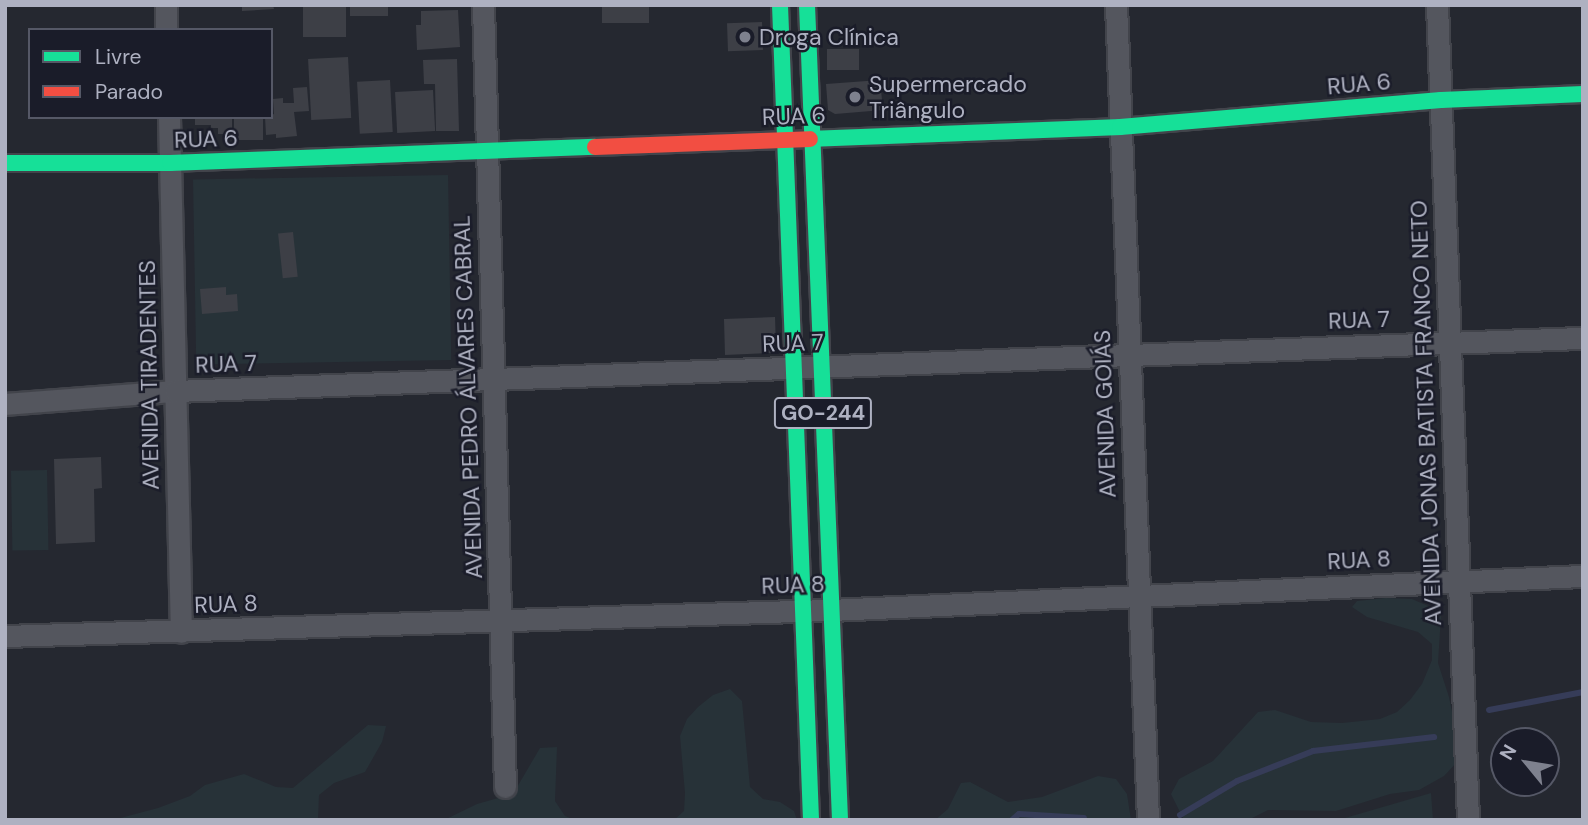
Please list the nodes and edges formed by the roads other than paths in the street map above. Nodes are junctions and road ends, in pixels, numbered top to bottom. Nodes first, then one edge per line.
1 (166, 5) edge
2 (483, 5) edge
3 (779, 5) edge
4 (807, 5) edge
5 (1116, 5) edge
6 (1437, 5) edge
7 (166, 28) edge
8 (1583, 94) edge
9 (1441, 100) junction
10 (169, 119) edge
11 (1120, 127) junction
12 (813, 138) junction
13 (785, 139) junction
14 (487, 151) junction
15 (5, 163) edge
16 (170, 163) junction
17 (1583, 338) edge
18 (1450, 343) junction
19 (1129, 356) junction
20 (821, 368) junction
21 (794, 369) junction
22 (493, 382) junction
23 (175, 391) junction
24 (5, 404) edge
25 (1583, 576) edge
26 (1459, 582) junction
27 (1139, 596) junction
28 (830, 610) junction
29 (803, 611) junction
30 (500, 619) junction
31 (181, 632) junction
32 (5, 636) edge
33 (505, 787) dead end
34 (811, 820) edge
35 (840, 820) edge
36 (1148, 820) edge
37 (1468, 820) edge

1 - 7 street
2 - 14 street, AVENIDA PEDRO ÁLVARES CABRAL
3 - 13 main road, GO-244
4 - 12 main road, GO-244
5 - 11 street, AVENIDA GOIÁS
6 - 9 street, AVENIDA JONAS BATISTA FRANCO NETO
8 - 9 main road, RUA 6
9 - 11 main road, RUA 6
9 - 18 street, AVENIDA JONAS BATISTA FRANCO NETO
10 - 16 street, AVENIDA TIRADENTES
11 - 12 main road, RUA 6
11 - 19 street, AVENIDA GOIÁS
12 - 13 main road, RUA 6
12 - 20 main road, GO-244
13 - 14 main road, RUA 6
13 - 21 main road, GO-244
14 - 16 main road, RUA 6
14 - 22 street, AVENIDA PEDRO ÁLVARES CABRAL
15 - 16 main road, RUA 6
16 - 23 street, AVENIDA TIRADENTES
17 - 18 street, RUA 7
18 - 19 street, RUA 7
18 - 26 street, AVENIDA JONAS BATISTA FRANCO NETO
19 - 20 street, RUA 7
19 - 27 street, AVENIDA GOIÁS
20 - 21 street, RUA 7
20 - 28 main road, GO-244
21 - 22 street, RUA 7
21 - 29 main road, GO-244
22 - 23 street, RUA 7
22 - 30 street, AVENIDA PEDRO ÁLVARES CABRAL
23 - 24 street, RUA 7
23 - 31 street, AVENIDA TIRADENTES
25 - 26 street, RUA 8
26 - 27 street, RUA 8
26 - 37 street, AVENIDA JONAS BATISTA FRANCO NETO
27 - 28 street, RUA 8
27 - 36 street, AVENIDA GOIÁS
28 - 29 street, RUA 8
28 - 35 main road, GO-244
29 - 30 street, RUA 8
29 - 34 main road, GO-244
30 - 31 street, RUA 8
30 - 33 street, AVENIDA PEDRO ÁLVARES CABRAL
31 - 32 street, RUA 8

